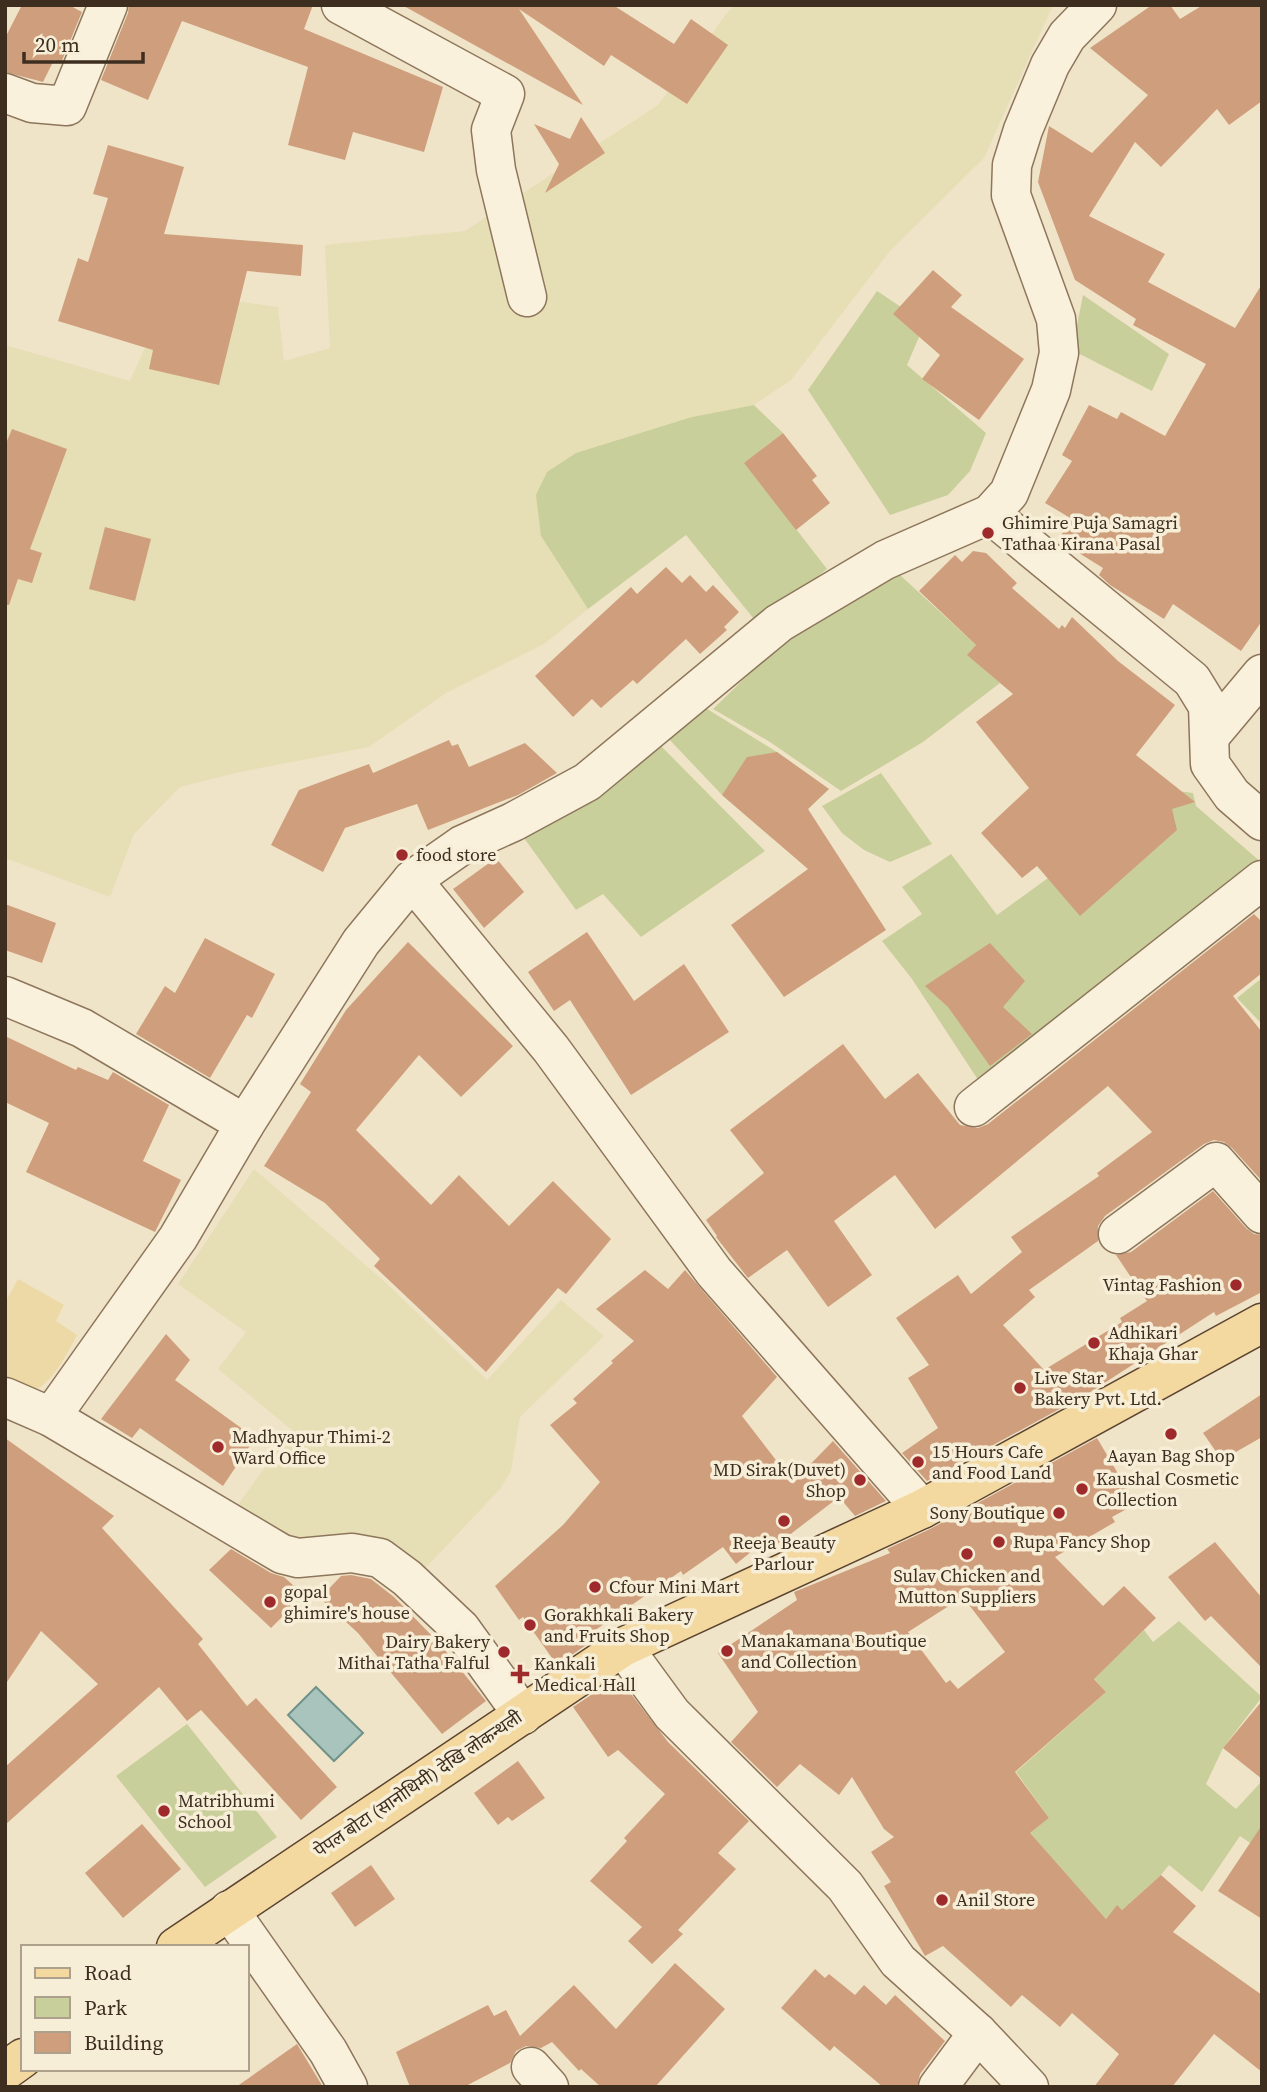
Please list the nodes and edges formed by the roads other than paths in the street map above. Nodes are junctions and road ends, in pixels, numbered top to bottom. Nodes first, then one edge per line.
1 (108, 5) edge
2 (341, 5) edge
3 (1097, 5) edge
4 (5, 93) edge
5 (527, 297) dead end
6 (990, 514) junction
7 (1262, 674) edge
8 (1210, 736) junction
9 (1262, 821) edge
10 (412, 880) junction
11 (1262, 880) edge
12 (5, 996) edge
13 (974, 1107) dead end
14 (245, 1124) junction
15 (1262, 1214) edge
16 (1118, 1234) dead end
17 (1262, 1323) edge
18 (5, 1397) edge
19 (51, 1417) junction
20 (922, 1509) junction
21 (623, 1647) junction
22 (523, 1715) junction
23 (229, 1910) junction
24 (179, 1945) edge
25 (978, 2033) junction
26 (21, 2059) edge
27 (5, 2071) edge
28 (348, 2087) edge
29 (938, 2087) edge
30 (1029, 2087) edge

1 - 4 street
2 - 5 street
3 - 6 street
6 - 8 street
6 - 10 street
7 - 8 street
8 - 9 street
10 - 14 street
10 - 20 street
11 - 13 street
12 - 14 street
14 - 19 street
15 - 16 street
17 - 20 main road, पेपल बोटा (सानोथिमी) देखि लोकन्थली
18 - 19 street
19 - 22 street
20 - 21 main road, पेपल बोटा (सानोथिमी) देखि लोकन्थली
21 - 22 main road, पेपल बोटा (सानोथिमी) देखि लोकन्थली
21 - 25 street
22 - 23 main road, पेपल बोटा (सानोथिमी) देखि लोकन्थली
23 - 24 main road, पेपल बोटा (सानोथिमी) देखि लोकन्थली
23 - 28 street
25 - 29 street
25 - 30 street
26 - 27 main road

